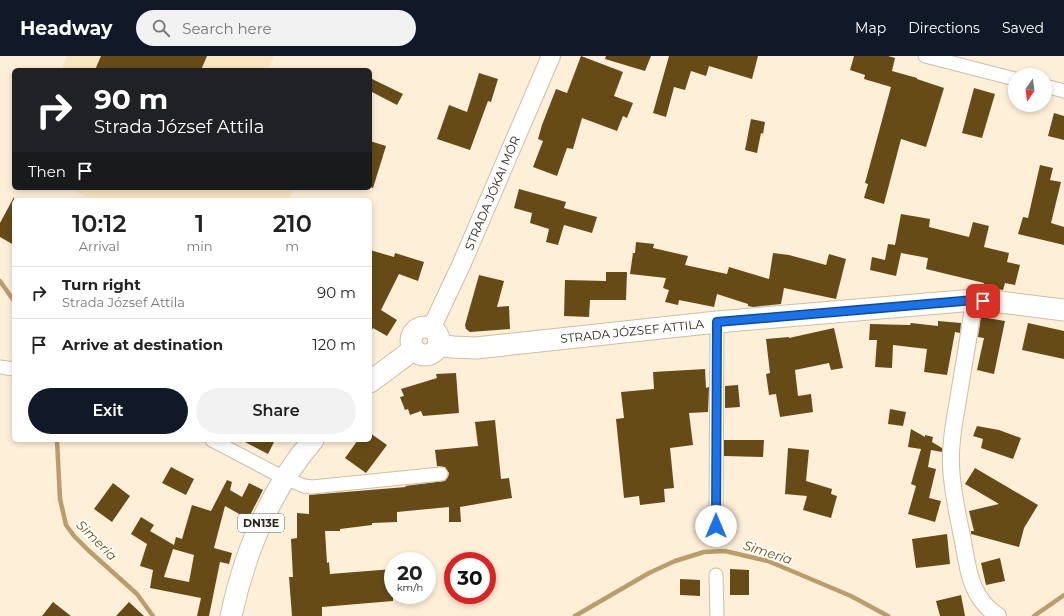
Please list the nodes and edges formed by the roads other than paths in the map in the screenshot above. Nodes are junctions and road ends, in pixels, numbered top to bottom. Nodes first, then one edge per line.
1 (551, 56) edge
2 (925, 56) edge
3 (1008, 77) edge
4 (1052, 88) edge
5 (1064, 91) edge
6 (974, 300) junction
7 (1064, 310) edge
8 (717, 322) junction
9 (435, 337) junction
10 (0, 367) edge
11 (12, 369) edge
12 (372, 380) edge
13 (216, 442) edge
14 (311, 442) edge
15 (441, 474) dead end
16 (284, 478) junction
17 (716, 526) dead end
18 (716, 575) dead end
19 (230, 616) edge
20 (717, 616) edge
21 (998, 616) edge

1 - 9 main road, STRADA JÓKAI MÓR
2 - 3 street
4 - 5 street
6 - 7 main road, STRADA JÓZSEF ATTILA
6 - 8 main road, STRADA JÓZSEF ATTILA
6 - 21 street
8 - 9 main road, STRADA JÓZSEF ATTILA
8 - 17 street
9 - 12 main road
10 - 11 street
13 - 16 street
14 - 16 main road, DN13E
15 - 16 street
16 - 19 main road, DN13E
18 - 20 street

